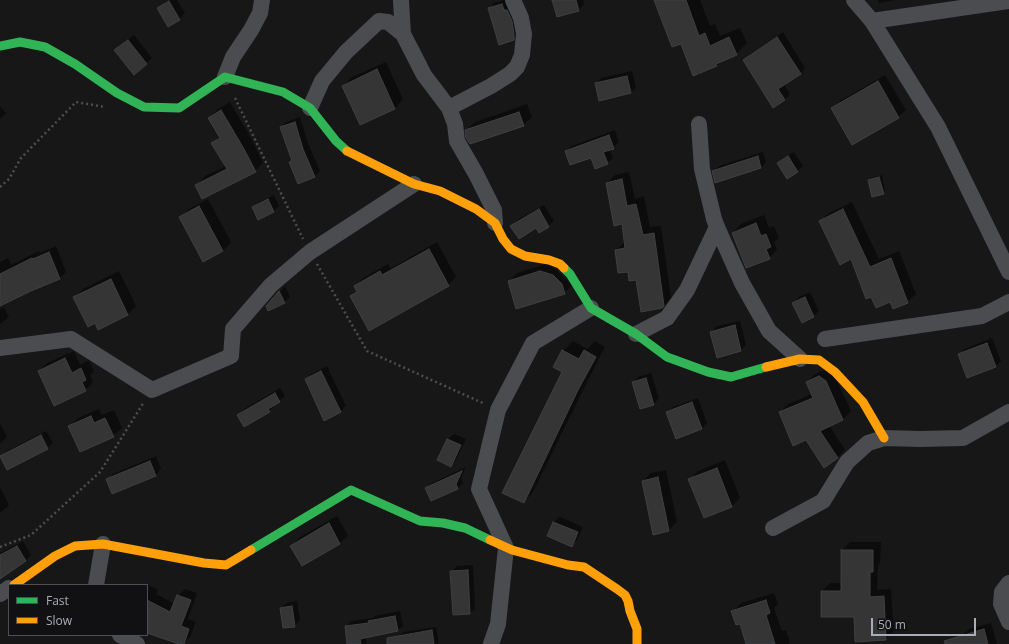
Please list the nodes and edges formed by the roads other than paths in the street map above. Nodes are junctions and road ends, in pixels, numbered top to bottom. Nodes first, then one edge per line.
1 (262, 0) edge
2 (401, 0) edge
3 (513, 0) edge
4 (854, 0) edge
5 (1009, 1) edge
6 (379, 21) junction
7 (872, 21) junction
8 (403, 34) junction
9 (0, 46) edge
10 (225, 77) junction
11 (310, 108) junction
12 (449, 108) junction
13 (698, 124) dead end
14 (414, 184) junction
15 (495, 223) junction
16 (717, 227) junction
17 (1009, 272) edge
18 (1009, 302) edge
19 (591, 308) junction
20 (636, 334) junction
21 (825, 339) dead end
22 (0, 348) edge
23 (800, 359) junction
24 (1009, 412) edge
25 (884, 438) junction
26 (773, 528) dead end
27 (103, 544) junction
28 (506, 548) junction
29 (1009, 583) edge
30 (15, 584) edge
31 (96, 584) edge
32 (1009, 622) edge
33 (122, 636) edge
34 (137, 644) edge
35 (491, 644) edge
36 (637, 644) edge

1 - 10 street
2 - 6 street
2 - 8 street
3 - 12 street
4 - 7 street
5 - 7 street
6 - 8 street
6 - 11 street
7 - 17 street
8 - 12 street
9 - 10 street
10 - 11 street
11 - 14 street
12 - 15 street
13 - 16 street
14 - 15 street
14 - 22 street
15 - 19 street
16 - 20 street
16 - 23 street
18 - 21 street
19 - 20 street
19 - 28 street
20 - 23 street
23 - 25 street
24 - 25 street
25 - 26 street
27 - 28 street
27 - 30 street
27 - 31 street
28 - 35 street
28 - 36 street
29 - 32 street
33 - 34 street

